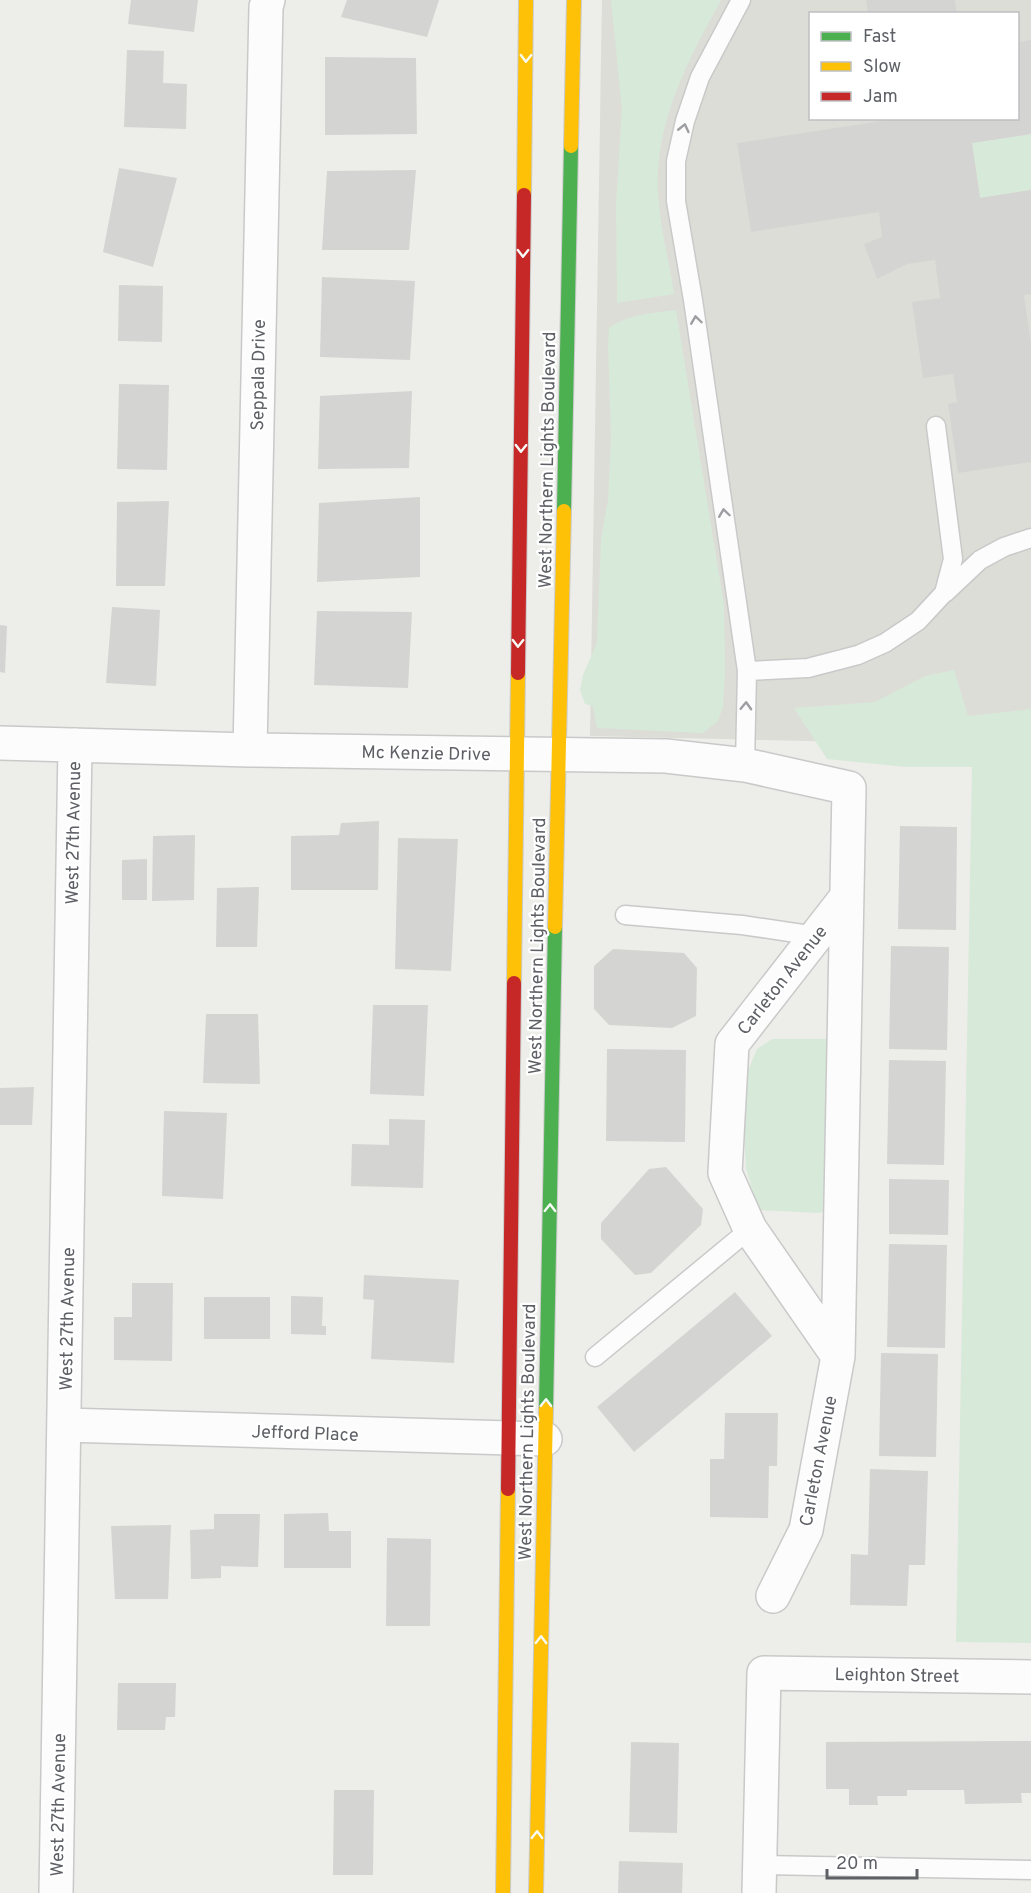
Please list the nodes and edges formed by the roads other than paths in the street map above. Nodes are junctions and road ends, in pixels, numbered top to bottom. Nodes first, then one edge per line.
1 (268, 0) edge
2 (526, 0) edge
3 (574, 0) edge
4 (741, 0) edge
5 (936, 426) dead end
6 (1031, 538) edge
7 (944, 594) junction
8 (747, 671) junction
9 (0, 743) edge
10 (75, 745) junction
11 (250, 750) junction
12 (517, 754) junction
13 (559, 754) junction
14 (745, 765) junction
15 (849, 788) joint
16 (845, 899) junction
17 (626, 915) dead end
18 (816, 936) junction
19 (750, 1229) junction
20 (838, 1356) junction
21 (595, 1357) dead end
22 (65, 1425) junction
23 (508, 1439) junction
24 (545, 1439) junction
25 (773, 1596) dead end
26 (1031, 1677) edge
27 (521, 1800) junction
28 (1031, 1870) edge
29 (759, 1879) edge
30 (56, 1893) edge
31 (503, 1893) edge
32 (536, 1893) edge

1 - 11 street, Seppala Drive
2 -> 12 street, West Northern Lights Boulevard
3 - 13 street, West Northern Lights Boulevard
8 -> 4 lane
5 - 7 lane
6 - 7 lane
7 - 8 lane
14 -> 8 lane
9 - 10 street, Mc Kenzie Drive
10 - 11 street, Mc Kenzie Drive
10 - 22 street, West 27th Avenue
11 - 12 street, Mc Kenzie Drive
12 - 13 street, Mc Kenzie Drive
12 - 23 street, West Northern Lights Boulevard
13 - 14 street, Mc Kenzie Drive
24 -> 13 street, West Northern Lights Boulevard
14 - 15 street, Mc Kenzie Drive
15 - 16 street, Carleton Avenue
16 - 18 street, Carleton Avenue
16 - 20 street, Carleton Avenue
17 - 18 lane
18 - 19 street, Carleton Avenue
19 - 20 street, Carleton Avenue
19 - 21 lane
20 - 25 street, Carleton Avenue
22 - 23 street, Jefford Place
22 - 30 street, West 27th Avenue
23 - 24 street, Jefford Place
23 - 27 street, West Northern Lights Boulevard
27 -> 24 street, West Northern Lights Boulevard
26 - 29 street, Leighton Street
27 - 31 street, West Northern Lights Boulevard
32 -> 27 street, West Northern Lights Boulevard
28 - 29 lane

